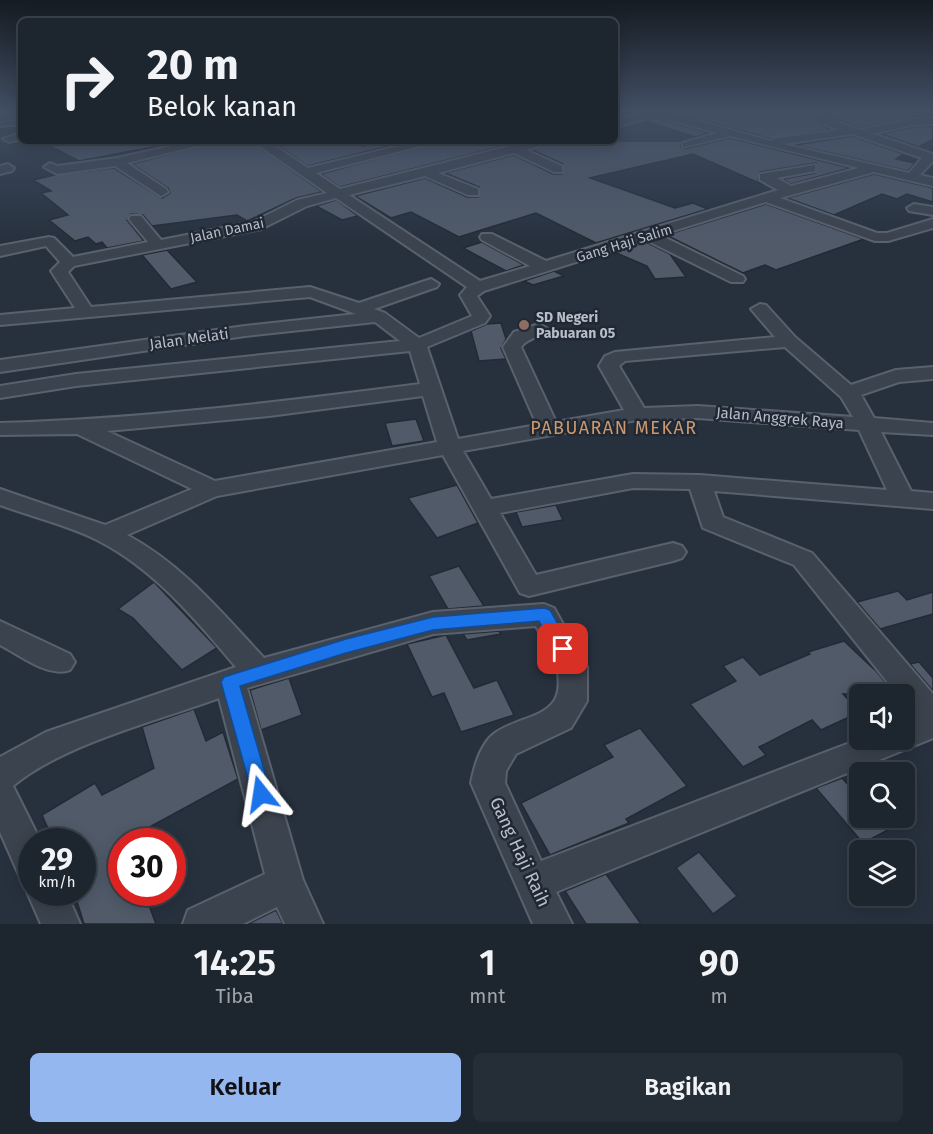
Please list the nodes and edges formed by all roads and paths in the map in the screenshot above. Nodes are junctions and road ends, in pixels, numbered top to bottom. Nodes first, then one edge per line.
1 (156, 154) edge
2 (279, 154) edge
3 (380, 154) edge
4 (494, 154) edge
5 (525, 154) edge
6 (814, 154) edge
7 (919, 154) edge
8 (117, 162) junction
9 (811, 168) dead end
10 (874, 168) junction
11 (558, 169) dead end
12 (307, 172) junction
13 (426, 172) junction
14 (912, 177) junction
15 (69, 182) dead end
16 (933, 182) edge
17 (789, 190) junction
18 (161, 192) dead end
19 (473, 192) dead end
20 (340, 194) junction
21 (767, 198) junction
22 (914, 208) dead end
23 (933, 211) edge
24 (136, 219) dead end
25 (933, 222) edge
26 (648, 235) junction
27 (488, 237) dead end
28 (158, 244) junction
29 (0, 251) edge
30 (69, 262) junction
31 (544, 267) junction
32 (737, 279) dead end
33 (431, 284) dead end
34 (478, 287) junction
35 (361, 308) junction
36 (759, 309) dead end
37 (87, 314) junction
38 (379, 317) junction
39 (0, 320) edge
40 (539, 329) dead end
41 (789, 341) junction
42 (417, 345) junction
43 (0, 366) edge
44 (933, 373) edge
45 (431, 389) junction
46 (0, 392) edge
47 (848, 393) junction
48 (637, 414) junction
49 (869, 425) junction
50 (82, 428) junction
51 (0, 429) edge
52 (549, 429) junction
53 (933, 429) edge
54 (449, 446) junction
55 (700, 482) junction
56 (212, 489) junction
57 (0, 497) edge
58 (903, 499) junction
59 (933, 501) edge
60 (484, 508) junction
61 (106, 534) junction
62 (673, 552) dead end
63 (0, 632) edge
64 (60, 662) dead end
65 (244, 677) junction
66 (933, 716) edge
67 (933, 724) edge
68 (915, 731) edge
69 (869, 750) edge
70 (0, 777) edge
71 (0, 795) edge
72 (18, 833) edge
73 (286, 883) junction
74 (532, 883) junction
75 (53, 906) edge
76 (61, 924) edge
77 (202, 924) edge
78 (304, 924) edge
79 (553, 924) edge

1 - 8 street
2 - 12 street
3 - 12 street
4 - 13 street, Jalan Damai
5 - 11 street
6 - 10 street
7 - 14 street
8 - 15 street
8 - 18 street
9 - 17 street
10 - 14 street
10 - 17 street, Gang Haji Salim
12 - 20 street
13 - 19 street
13 - 20 street, Jalan Damai
14 - 16 street
17 - 21 street, Gang Haji Salim
20 - 28 street, Jalan Damai
20 - 34 street
21 - 25 street
21 - 26 street, Gang Haji Salim
22 - 23 street
24 - 28 street
26 - 31 street, Gang Haji Salim
26 - 32 street
27 - 31 street
28 - 30 street, Jalan Damai
29 - 30 street
30 - 37 street
31 - 34 street, Gang Haji Salim
33 - 35 street
34 - 42 street
35 - 37 street
35 - 38 street
36 - 41 street
37 - 39 street
38 - 42 street
38 - 43 street, Jalan Melati
40 - 52 street
41 - 47 street
41 - 48 street
42 - 45 street
42 - 46 street
44 - 47 street
45 - 50 street
45 - 54 street
47 - 49 street
48 - 49 street, Jalan Anggrek Raya
48 - 52 street, Jalan Anggrek Raya
49 - 53 street, Jalan Anggrek Raya
49 - 58 street
50 - 51 street
50 - 56 street
52 - 54 street, Jalan Anggrek Raya
54 - 56 street, Jalan Anggrek Raya
54 - 60 street
55 - 58 street
55 - 60 street
55 - 66 street
56 - 61 street, Jalan Anggrek Raya
57 - 61 street
58 - 59 street
60 - 62 street
61 - 65 street
63 - 64 street
65 - 70 street
65 - 73 street
65 - 74 street, Gang Haji Raih
67 - 68 street
69 - 74 street
71 - 72 street
73 - 77 street
73 - 78 street
74 - 79 street, Gang Haji Raih
75 - 76 street

